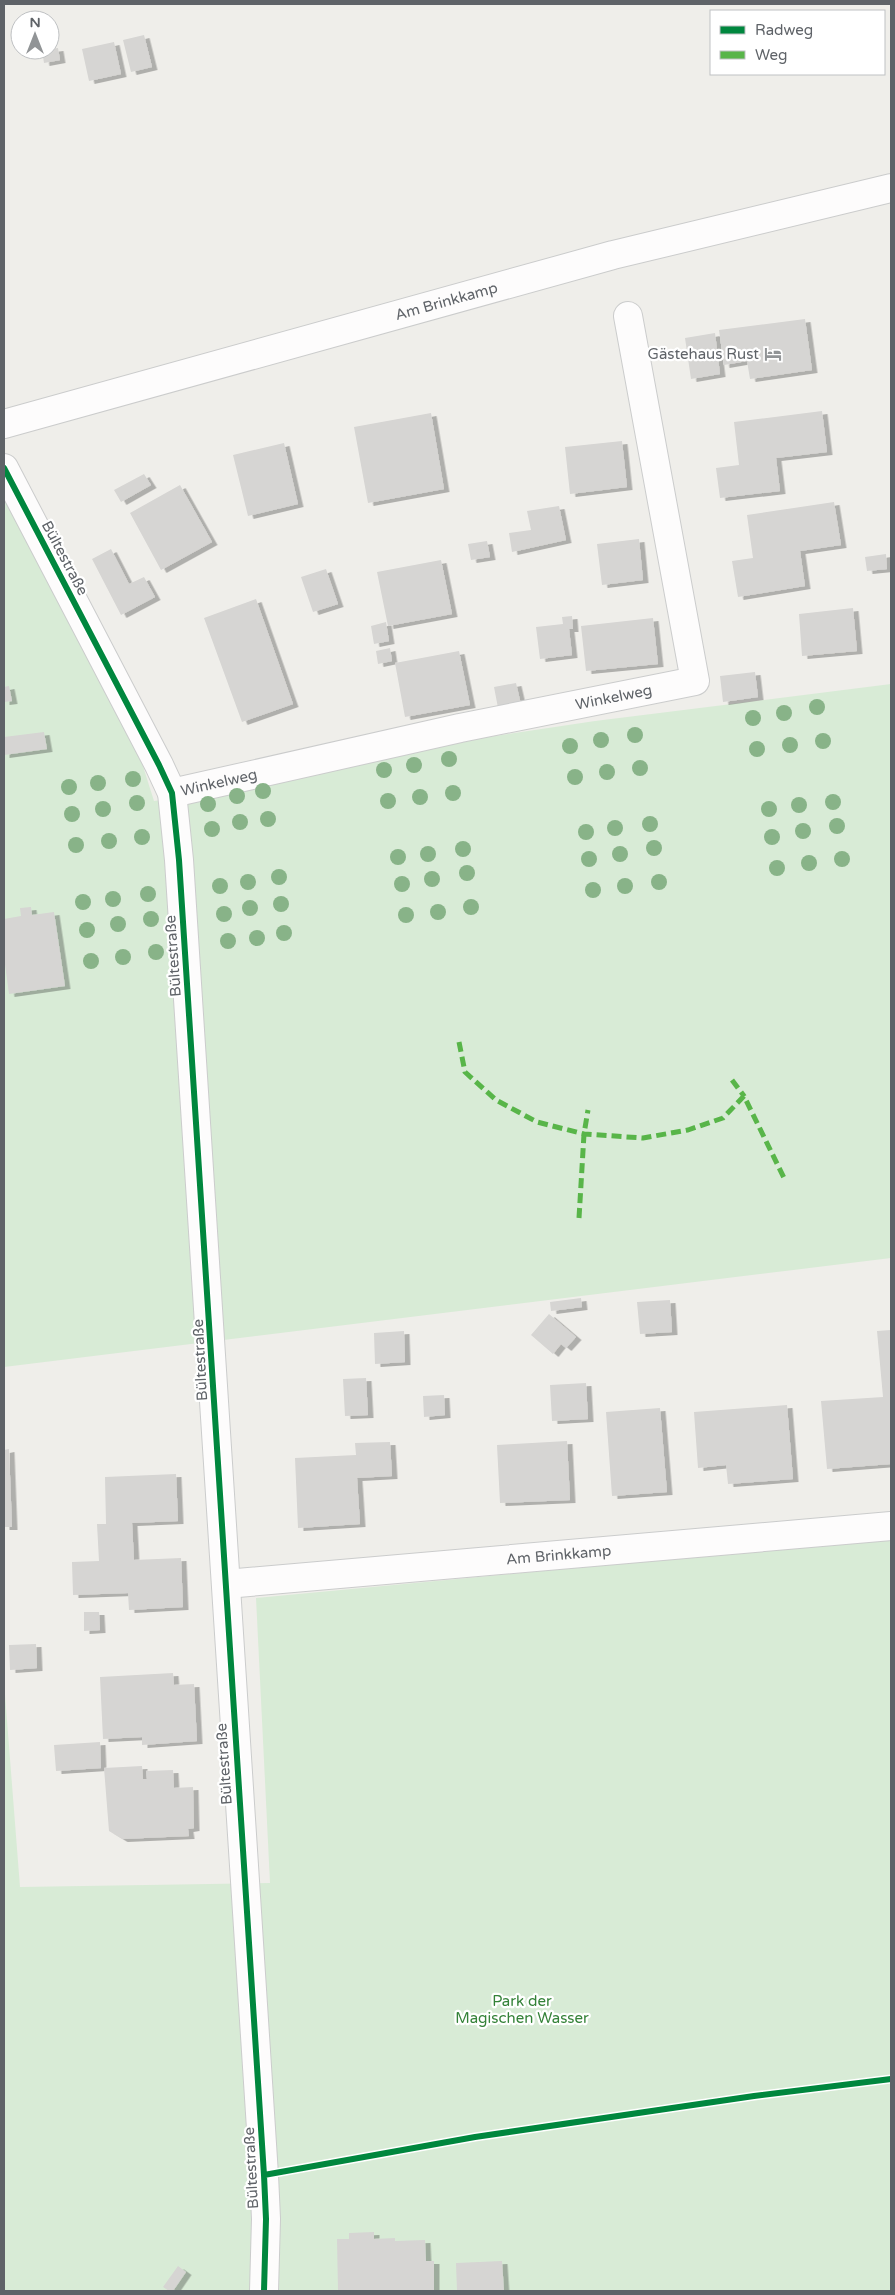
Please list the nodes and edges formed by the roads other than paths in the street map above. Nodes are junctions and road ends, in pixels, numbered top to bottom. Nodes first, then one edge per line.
1 (891, 188) edge
2 (628, 316) dead end
3 (4, 424) edge
4 (4, 468) edge
5 (172, 793) junction
6 (891, 1526) edge
7 (226, 1584) junction
8 (264, 2291) edge

1 - 3 street, Am Brinkkamp
2 - 5 street, Winkelweg
4 - 5 street, Bültestraße
5 - 7 street, Bültestraße
6 - 7 street, Am Brinkkamp
7 - 8 street, Bültestraße

